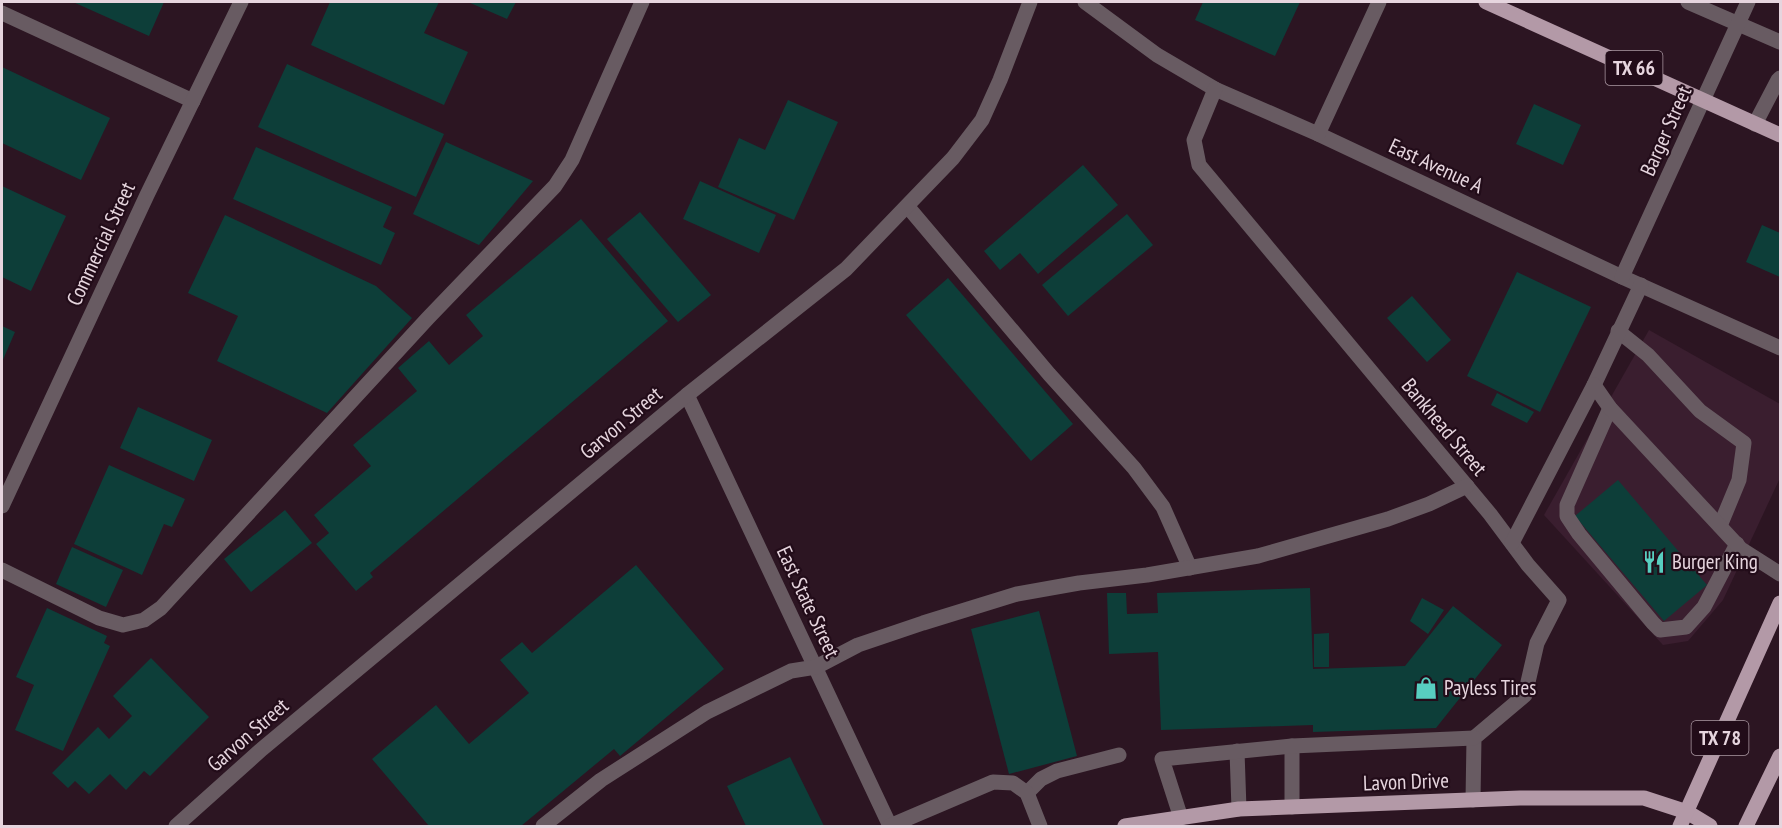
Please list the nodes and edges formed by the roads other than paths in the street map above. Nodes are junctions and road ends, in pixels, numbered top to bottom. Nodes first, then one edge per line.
1 (241, 2) edge
2 (642, 2) edge
3 (1030, 2) edge
4 (1085, 2) edge
5 (1379, 2) edge
6 (1486, 2) edge
7 (1688, 2) edge
8 (1748, 2) edge
9 (2, 13) edge
10 (1738, 22) junction
11 (1780, 42) edge
12 (1780, 78) edge
13 (1215, 89) junction
14 (1703, 99) junction
15 (193, 101) junction
16 (1755, 124) junction
17 (1318, 134) junction
18 (1780, 135) edge
19 (908, 207) junction
20 (1622, 277) junction
21 (1641, 285) junction
22 (1618, 331) junction
23 (1780, 348) edge
24 (1594, 385) junction
25 (687, 395) junction
26 (1610, 408) junction
27 (1467, 486) junction
28 (2, 506) edge
29 (1720, 526) junction
30 (1512, 543) junction
31 (1737, 544) junction
32 (1190, 568) junction
33 (2, 570) edge
34 (1780, 574) edge
35 (1780, 603) edge
36 (816, 667) junction
37 (1474, 738) junction
38 (1292, 746) junction
39 (1237, 751) junction
40 (1119, 755) dead end
41 (1780, 756) edge
42 (1027, 793) junction
43 (1473, 800) junction
44 (1292, 807) junction
45 (1239, 809) junction
46 (1687, 812) junction
47 (1181, 818) junction
48 (176, 826) edge
49 (543, 826) edge
50 (890, 826) edge
51 (1040, 826) edge
52 (1125, 826) edge
53 (1160, 826) edge
54 (1680, 826) edge
55 (1710, 826) edge
56 (1746, 826) edge

1 - 15 street, Commercial Street
2 - 33 street
3 - 19 street, Garvon Street
4 - 13 street, East Avenue A
5 - 17 street
6 - 14 main road, TX 66
7 - 10 street
8 - 10 street, Barger Street
9 - 15 street
10 - 11 street
10 - 14 street, Barger Street
12 - 16 street
13 - 17 street, East Avenue A
13 - 27 street, Bankhead Street
14 - 16 main road, TX 66
14 - 20 street, Barger Street
15 - 28 street, Commercial Street
16 - 18 main road, TX 66
17 - 20 street, East Avenue A
19 - 25 street, Garvon Street
19 - 32 street
20 - 21 street, East Avenue A
21 - 22 street
21 - 23 street, East Avenue A
22 - 24 street
22 - 29 street
24 - 26 street
24 - 30 street
25 - 36 street, East State Street
25 - 48 street, Garvon Street
26 - 29 street
26 - 31 street
27 - 30 street, Bankhead Street
27 - 32 street
29 - 31 street
30 - 37 street, Bankhead Street
31 - 34 street
32 - 36 street
35 - 46 main road, TX 78
36 - 49 street
36 - 50 street, East State Street
37 - 38 street
37 - 43 street
38 - 39 street
38 - 44 street
39 - 45 street
39 - 47 street
40 - 42 street
41 - 56 main road, TX 78
42 - 50 street
42 - 51 street
43 - 44 main road, Lavon Drive
43 - 46 main road, Lavon Drive
44 - 45 main road, Lavon Drive
45 - 47 main road, Lavon Drive
46 - 54 main road
46 - 55 main road, Lavon Drive
47 - 52 main road, Lavon Drive
47 - 53 main road

